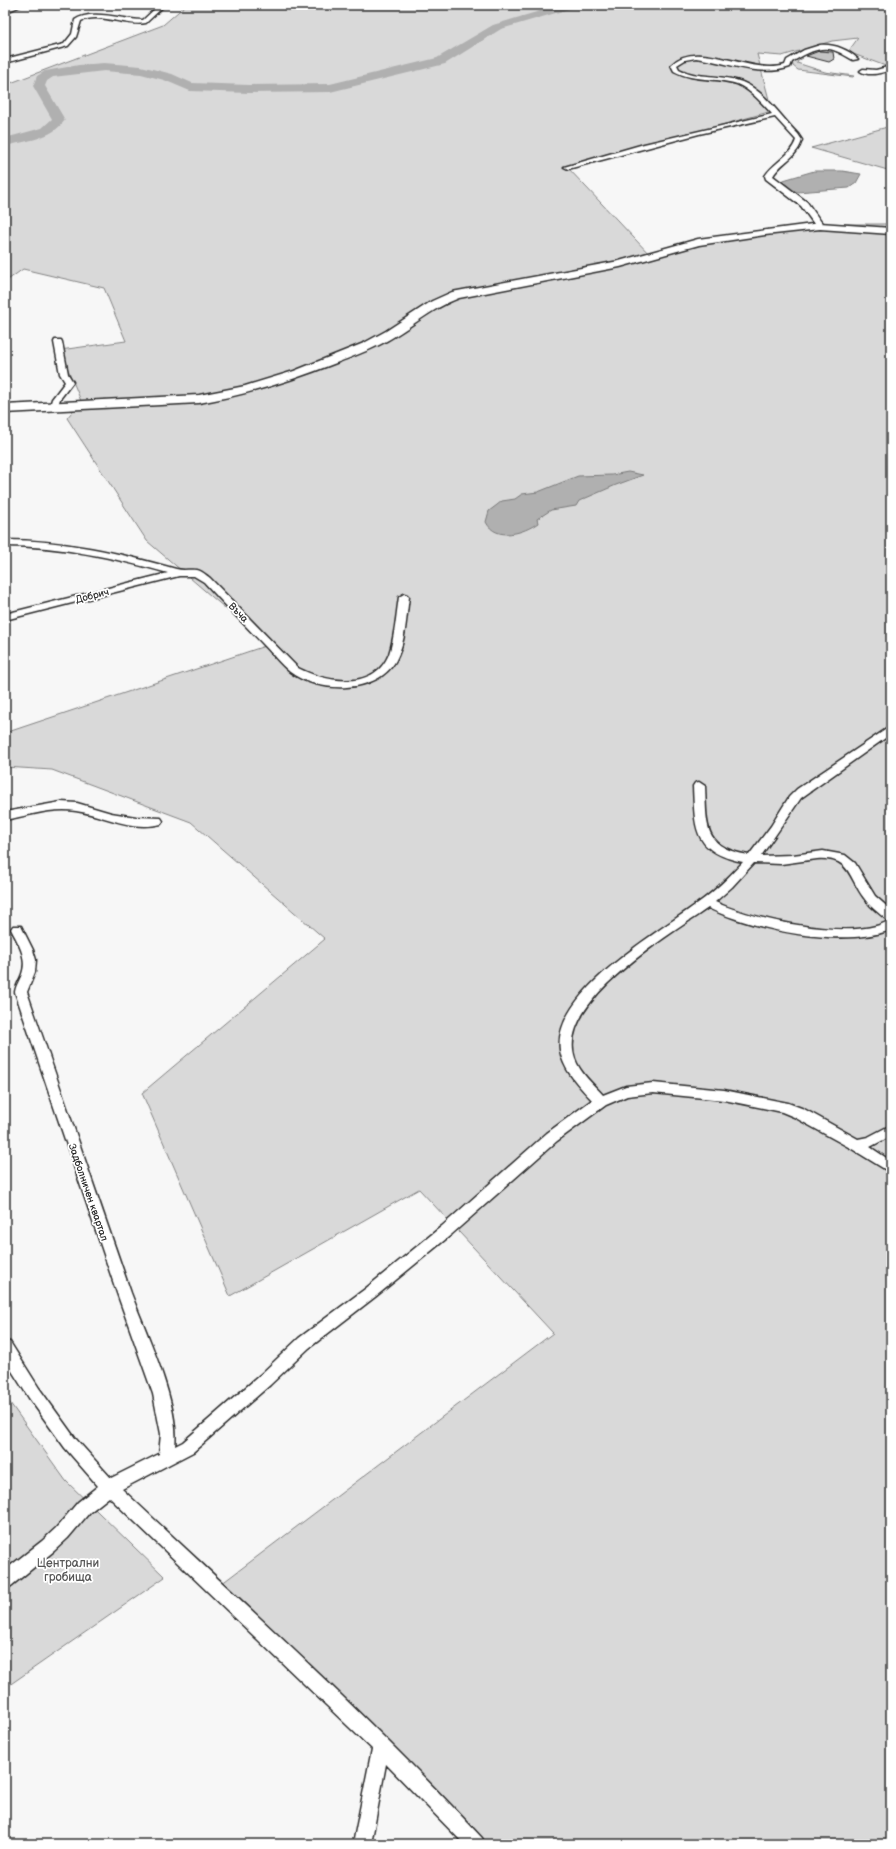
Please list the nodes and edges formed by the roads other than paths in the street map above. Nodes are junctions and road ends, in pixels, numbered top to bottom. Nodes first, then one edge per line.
1 (20, 5) edge
2 (162, 5) edge
3 (5, 11) edge
4 (855, 59) dead end
5 (5, 61) edge
6 (891, 68) edge
7 (863, 71) dead end
8 (776, 115) junction
9 (568, 168) dead end
10 (820, 226) junction
11 (891, 231) edge
12 (58, 342) dead end
13 (54, 406) junction
14 (5, 409) edge
15 (5, 543) edge
16 (180, 573) junction
17 (404, 597) dead end
18 (5, 617) edge
19 (891, 729) edge
20 (700, 786) dead end
21 (5, 816) edge
22 (157, 821) dead end
23 (751, 858) junction
24 (708, 902) junction
25 (891, 917) edge
26 (891, 925) edge
27 (17, 930) dead end
28 (601, 1101) junction
29 (891, 1130) edge
30 (857, 1144) junction
31 (891, 1168) edge
32 (5, 1347) edge
33 (166, 1458) junction
34 (109, 1486) junction
35 (5, 1580) edge
36 (381, 1746) junction
37 (362, 1844) edge
38 (476, 1844) edge

1 - 3 street
2 - 5 street
4 - 8 street
6 - 7 street
8 - 9 street
8 - 10 street
10 - 11 street
10 - 13 street
12 - 13 street
13 - 14 street
15 - 16 street, Въча
16 - 17 street, Въча
16 - 18 street, Добрич
19 - 23 street
20 - 23 street
21 - 22 street
23 - 24 street
23 - 25 street
24 - 26 street
24 - 28 street
27 - 33 street, Задболничен квартал
28 - 30 street
28 - 33 street
29 - 30 street
30 - 31 street
32 - 34 street
33 - 34 street
34 - 35 street
34 - 36 street
36 - 37 street
36 - 38 street

